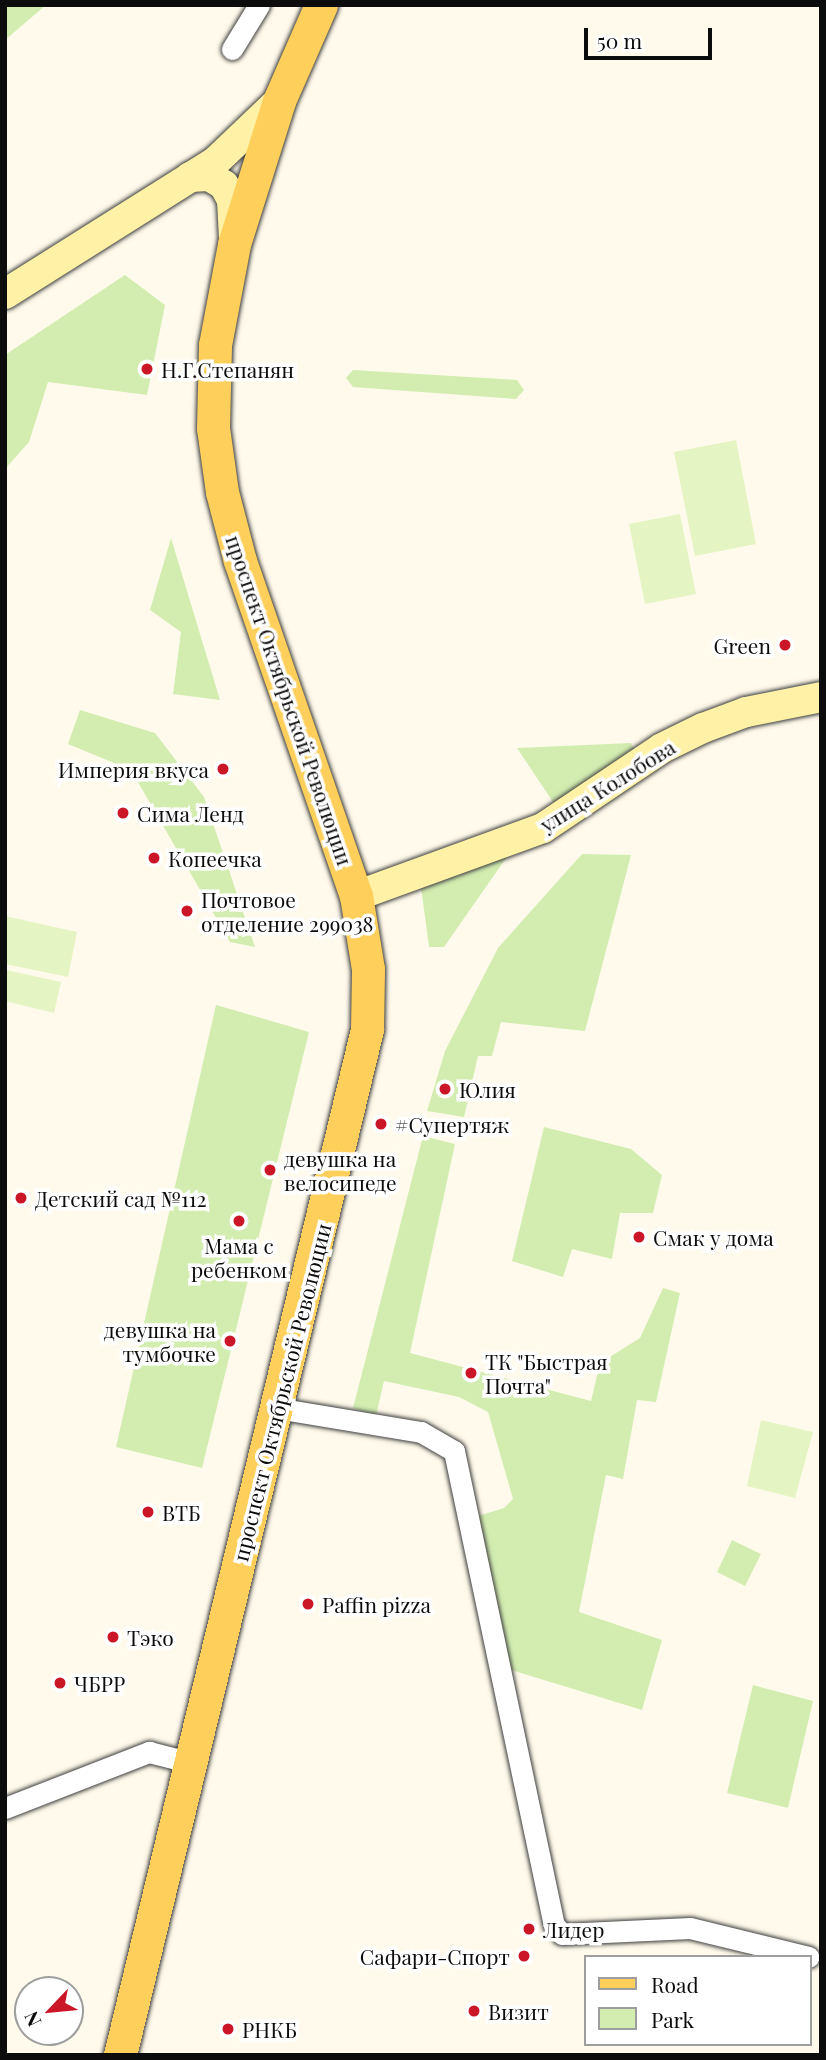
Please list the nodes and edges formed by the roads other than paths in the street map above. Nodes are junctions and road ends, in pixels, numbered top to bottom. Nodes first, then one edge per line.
1 (259, 5) edge
2 (321, 5) edge
3 (232, 49) dead end
4 (279, 101) junction
5 (260, 161) junction
6 (202, 170) junction
7 (234, 244) junction
8 (5, 294) edge
9 (821, 697) edge
10 (356, 896) junction
11 (276, 1408) junction
12 (192, 1763) junction
13 (5, 1808) edge
14 (801, 1955) edge
15 (120, 2055) edge

1 - 3 street
2 - 4 main road, проспект Октябрьской Революции
4 - 5 main road, проспект Октябрьской Революции
4 - 6 street
5 - 6 street
5 - 7 main road, проспект Октябрьской Революции
6 - 7 street
6 - 8 street
7 - 10 main road, проспект Октябрьской Революции
9 - 10 street, улица Колобова
10 - 11 main road, проспект Октябрьской Революции
11 - 12 main road, проспект Октябрьской Революции
11 - 14 street
12 - 13 street
12 - 15 main road, проспект Октябрьской Революции

